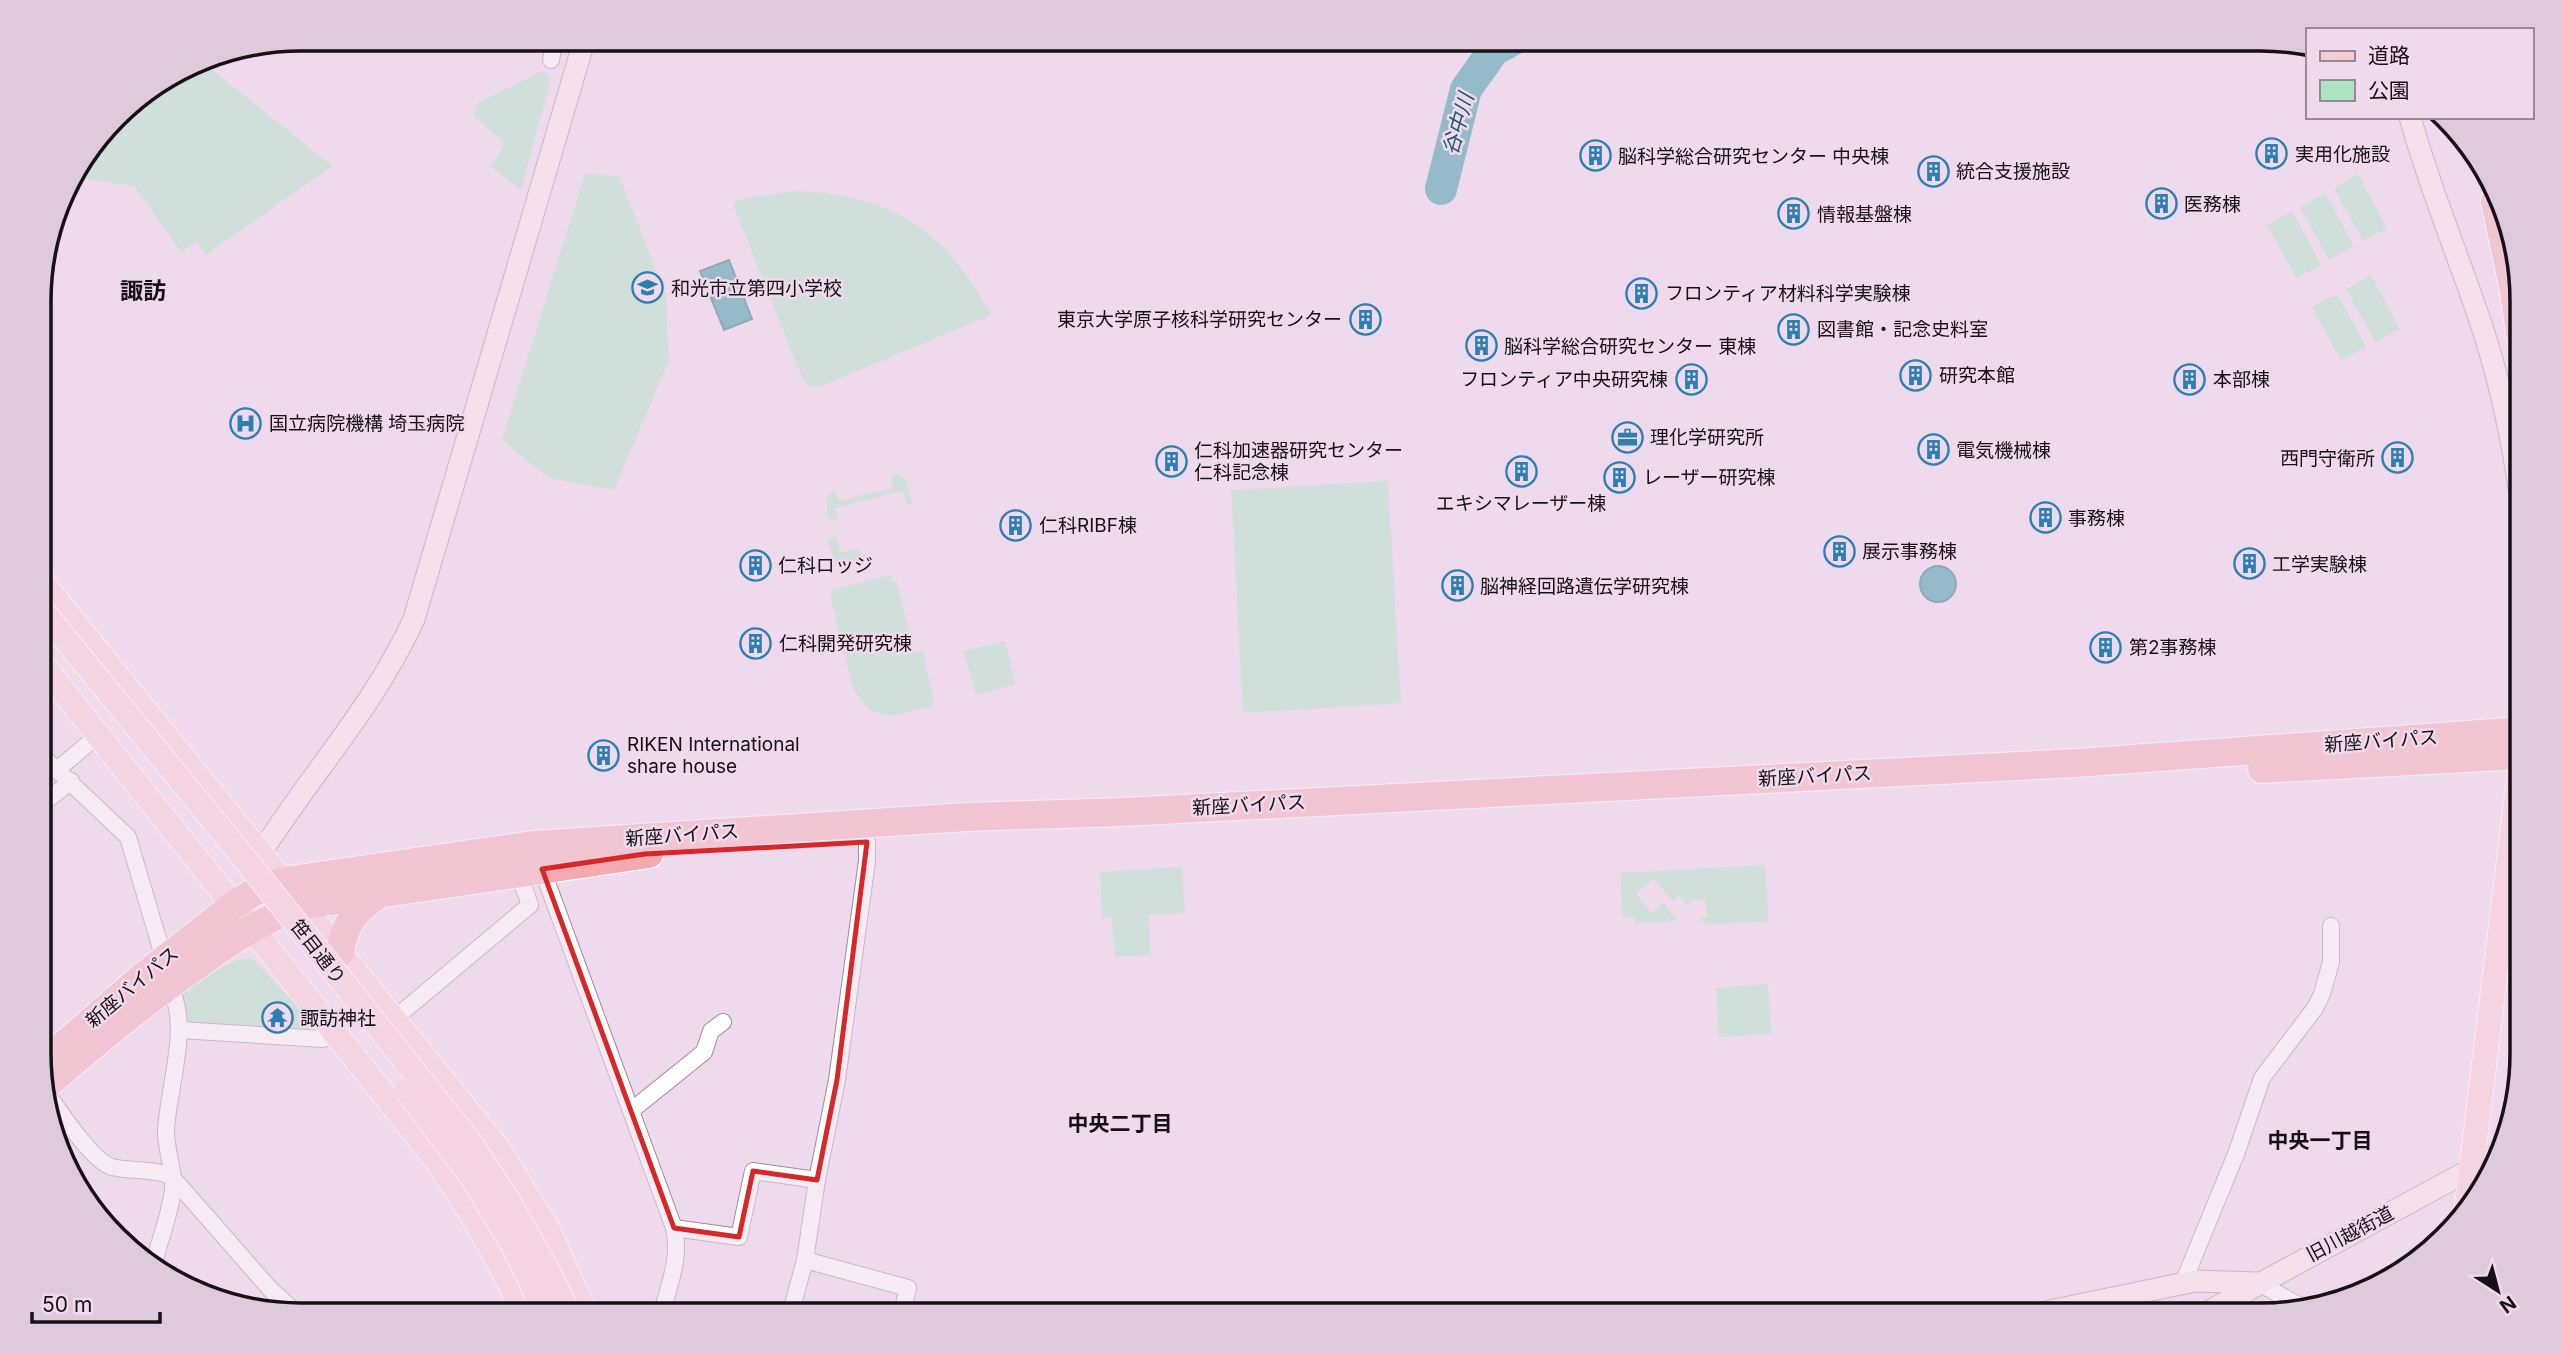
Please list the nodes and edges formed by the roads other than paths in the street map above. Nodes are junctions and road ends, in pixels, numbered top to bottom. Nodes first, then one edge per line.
1 (553, 51) edge
2 (581, 51) edge
3 (551, 60) dead end
4 (2411, 119) edge
5 (2510, 442) edge
6 (51, 594) edge
7 (51, 621) edge
8 (51, 648) edge
9 (51, 676) edge
10 (2510, 732) edge
11 (97, 736) junction
12 (2510, 756) edge
13 (51, 763) edge
14 (58, 769) junction
15 (71, 781) junction
16 (51, 797) edge
17 (220, 804) junction
18 (180, 839) junction
19 (867, 842) junction
20 (2510, 852) edge
21 (261, 853) junction
22 (530, 871) junction
23 (284, 881) junction
24 (379, 894) junction
25 (244, 899) junction
26 (303, 905) junction
27 (2331, 926) dead end
28 (252, 927) junction
29 (340, 952) junction
30 (166, 972) junction
31 (394, 1019) junction
32 (723, 1022) dead end
33 (180, 1030) junction
34 (334, 1033) junction
35 (52, 1074) edge
36 (56, 1105) edge
37 (632, 1110) junction
38 (2485, 1161) edge
39 (2471, 1169) junction
40 (171, 1176) junction
41 (817, 1180) junction
42 (2468, 1191) edge
43 (674, 1228) junction
44 (156, 1256) edge
45 (805, 1260) junction
46 (2183, 1283) junction
47 (2259, 1283) junction
48 (2291, 1301) edge
49 (287, 1303) edge
50 (519, 1303) edge
51 (556, 1303) edge
52 (560, 1303) edge
53 (561, 1303) edge
54 (664, 1303) edge
55 (793, 1303) edge
56 (904, 1303) edge
57 (2088, 1303) edge
58 (2223, 1303) edge

1 - 3 street
2 - 21 street
4 - 5 street
6 - 17 main road
7 - 52 main road, 笹目通り, bridge
8 - 51 main road, 笹目通り, bridge
9 - 11 main road
10 - 23 highway, 新座バイパス
11 - 14 street
11 - 18 main road
12 - 19 highway, 新座バイパス
13 - 14 street
14 - 15 street
15 - 16 street
15 - 30 street
17 - 18 main road
17 - 21 main road
18 - 25 main road
19 - 22 highway, 新座バイパス
19 - 41 street
20 - 39 main road
21 - 23 main road
21 - 25 street
22 - 24 highway, 新座バイパス
22 - 31 street
22 - 37 street
23 - 25 highway, 新座バイパス
23 - 26 main road
24 - 26 highway, 新座バイパス
24 - 29 highway
25 - 28 main road
25 - 30 highway, 新座バイパス
26 - 28 highway, 新座バイパス
26 - 29 main road
27 - 46 street
28 - 30 highway, 新座バイパス
28 - 34 main road
29 - 31 main road
30 - 33 street
30 - 35 highway, 新座バイパス
31 - 53 main road
32 - 37 street
33 - 34 street
33 - 40 street
34 - 50 main road
36 - 40 street
37 - 43 street
38 - 39 street, 旧川越街道
39 - 42 main road
39 - 47 street, 旧川越街道
40 - 44 street
40 - 49 street
41 - 43 street
41 - 45 street
43 - 54 street
45 - 55 street
45 - 56 street
46 - 47 street
46 - 57 street
47 - 48 street
47 - 58 street, 旧川越街道

